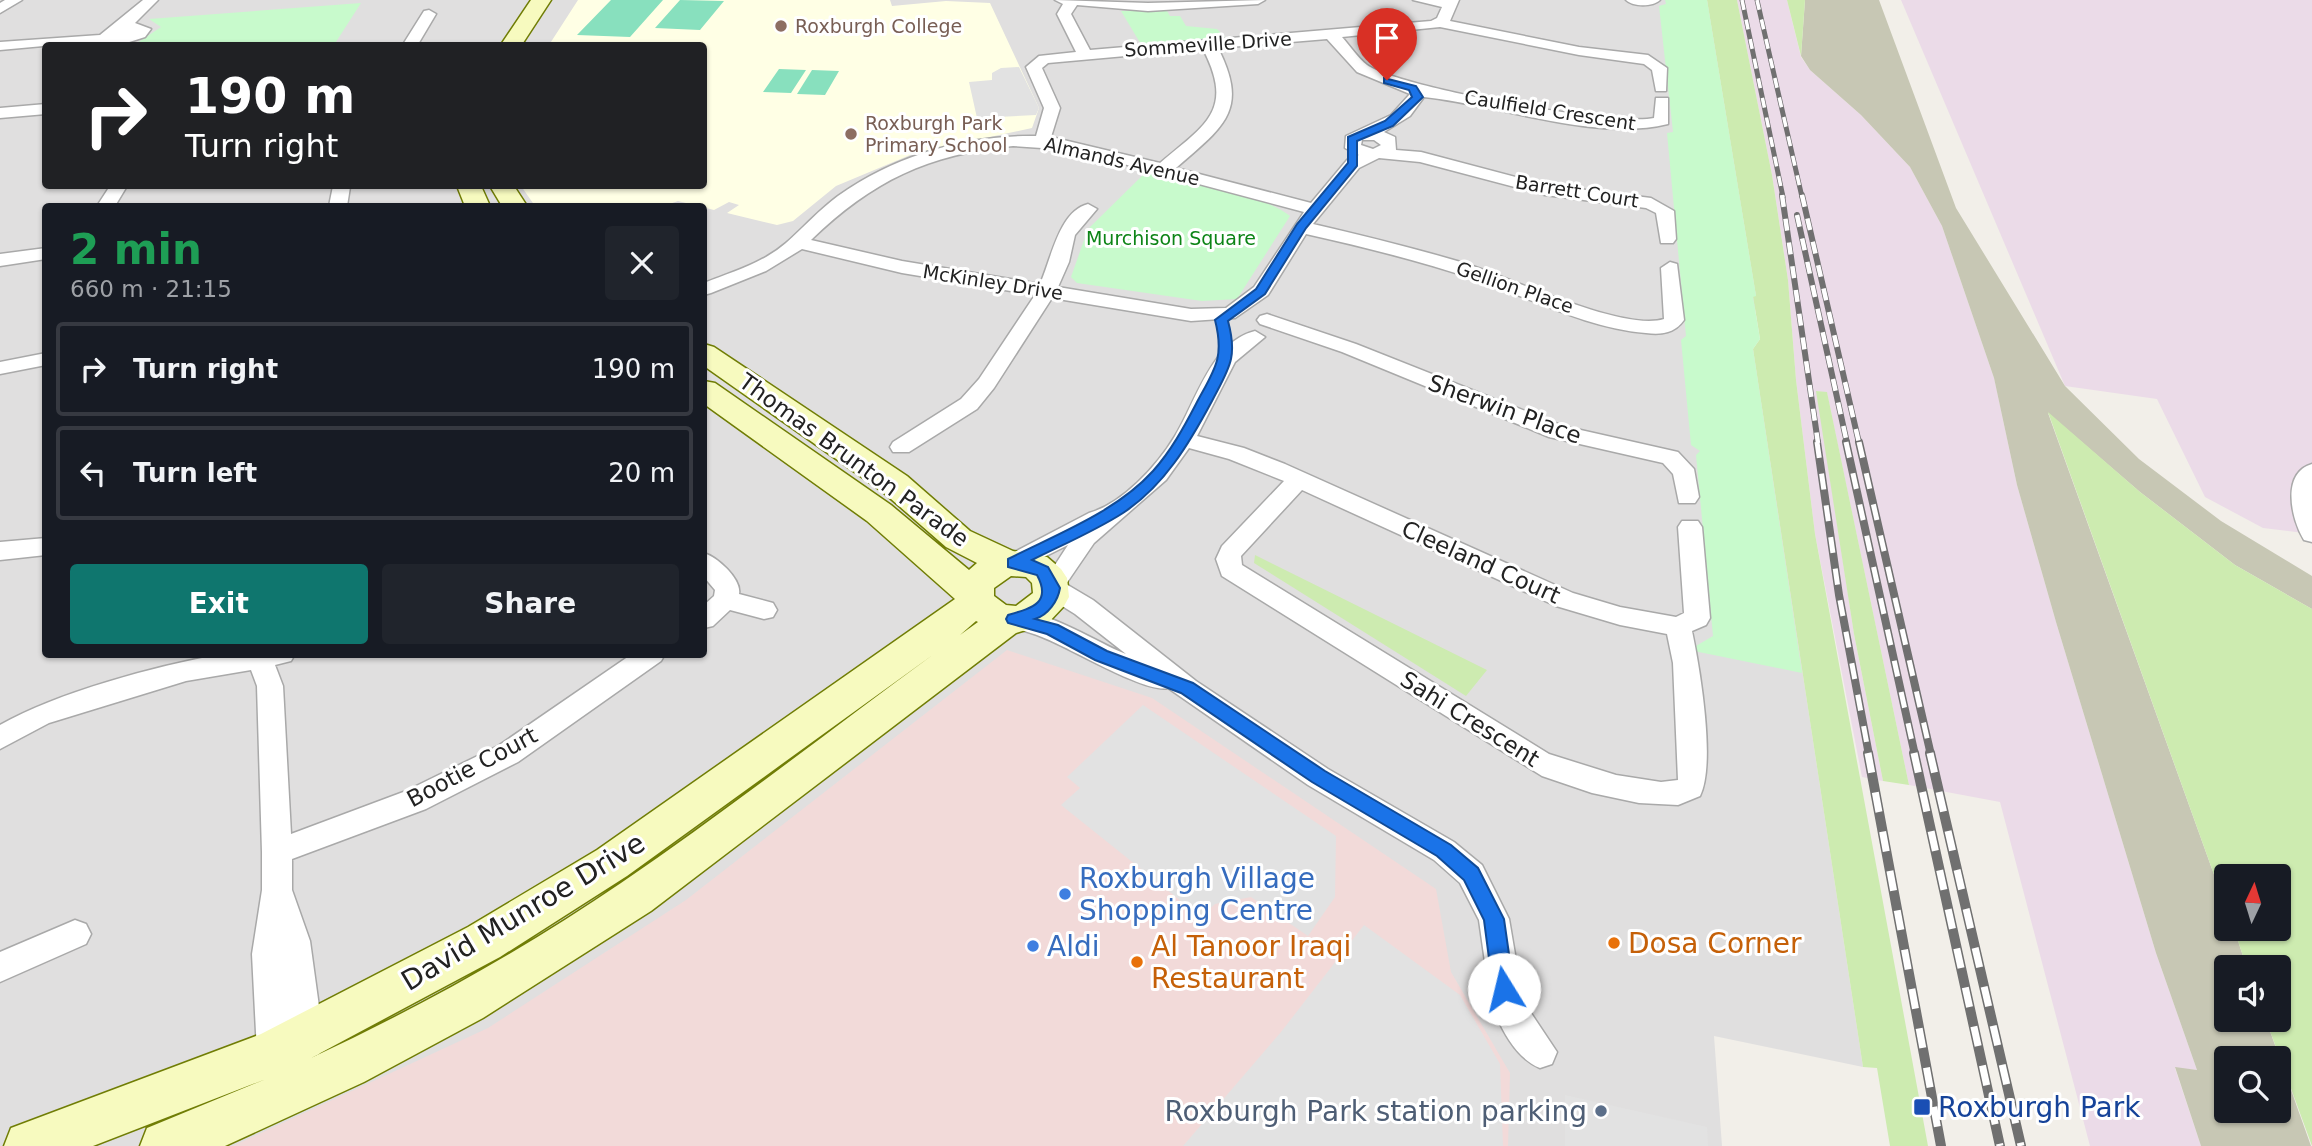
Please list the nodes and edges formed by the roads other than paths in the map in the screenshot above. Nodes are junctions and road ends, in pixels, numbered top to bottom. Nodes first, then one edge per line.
1 (15, 0) edge
2 (151, 0) edge
3 (1258, 0) edge
4 (1420, 0) edge
5 (1633, 0) edge
6 (1653, 0) edge
7 (1067, 1) edge
8 (1451, 2) edge
9 (550, 6) edge
10 (0, 9) edge
11 (429, 14) dead end
12 (1439, 23) junction
13 (122, 34) edge
14 (543, 34) dead end
15 (1331, 34) junction
16 (42, 42) edge
17 (43, 42) edge
18 (412, 42) edge
19 (514, 42) edge
20 (0, 46) edge
21 (1209, 46) junction
22 (1084, 53) junction
23 (1416, 92) junction
24 (42, 109) edge
25 (0, 113) edge
26 (1042, 140) junction
27 (1384, 142) junction
28 (1353, 156) junction
29 (1163, 170) junction
30 (1088, 209) dead end
31 (1315, 209) junction
32 (1301, 227) junction
33 (1667, 239) dead end
34 (797, 242) junction
35 (42, 254) edge
36 (0, 260) edge
37 (1670, 268) dead end
38 (752, 271) junction
39 (707, 288) edge
40 (1047, 291) junction
41 (1261, 291) junction
42 (707, 299) edge
43 (1227, 321) junction
44 (1262, 327) junction
45 (707, 354) edge
46 (1227, 359) junction
47 (42, 360) edge
48 (6, 368) edge
49 (0, 389) edge
50 (707, 392) edge
51 (1184, 440) junction
52 (901, 447) dead end
53 (2312, 472) edge
54 (1299, 479) junction
55 (1687, 498) dead end
56 (1118, 509) junction
57 (1690, 527) dead end
58 (2312, 534) edge
59 (42, 546) edge
60 (0, 551) edge
61 (1010, 563) junction
62 (707, 565) edge
63 (1052, 587) junction
64 (726, 600) junction
65 (993, 609) junction
66 (764, 610) dead end
67 (707, 616) edge
68 (1678, 628) junction
69 (214, 658) edge
70 (255, 658) edge
71 (266, 658) edge
72 (647, 658) edge
73 (186, 671) junction
74 (1187, 688) junction
75 (0, 738) edge
76 (277, 852) junction
77 (75, 934) dead end
78 (0, 967) edge
79 (1540, 1052) dead end
80 (293, 1059) junction
81 (29, 1146) edge
82 (165, 1146) edge

1 - 10 street
2 - 13 street
3 - 7 street
4 - 8 street
5 - 6 street
7 - 22 street
8 - 12 street
9 - 14 street
9 - 19 street
11 - 18 street
12 - 15 street, Sommeville Drive
12 - 23 street, Caulfield Crescent
13 - 17 street
15 - 21 street, Sommeville Drive
15 - 23 street
16 - 20 street
21 - 22 street, Sommeville Drive
21 - 29 street
22 - 26 street, Sommeville Drive
23 - 27 street
24 - 25 street
26 - 29 street, Almands Avenue
26 - 34 street, Almands Avenue
27 - 28 street
27 - 28 street, Barrett Court
27 - 33 street, Barrett Court
28 - 31 street
29 - 31 street, Almands Avenue
30 - 40 street
31 - 32 street
32 - 37 street, Gellion Place
32 - 41 street
34 - 38 street, Almands Avenue
34 - 40 street, McKinley Drive
35 - 36 street
38 - 39 street, Almands Avenue
38 - 42 street, Almands Avenue
40 - 43 street, McKinley Drive
40 - 52 street
41 - 43 street
41 - 44 street
43 - 44 street
43 - 44 street
43 - 46 street
44 - 46 street
44 - 55 street, Sherwin Place
45 - 61 street, Thomas Brunton Parade
46 - 51 street
47 - 48 street
48 - 49 street
50 - 65 street, Thomas Brunton Parade
51 - 54 street, Cleeland Court
51 - 56 street
53 - 58 street
54 - 68 street, Cleeland Court
54 - 68 street, Sahi Crescent
56 - 61 street
56 - 63 street
57 - 68 street
59 - 60 street
61 - 63 street
61 - 65 street
62 - 64 street
63 - 65 street
63 - 74 street
64 - 66 street
64 - 67 street
65 - 74 street
65 - 80 street, David Munroe Drive
65 - 80 street, David Munroe Drive
69 - 73 street
70 - 73 street
71 - 76 street
72 - 76 street, Bootie Court
73 - 75 street
74 - 79 street
76 - 80 street
77 - 78 street
80 - 81 street, David Munroe Drive
80 - 82 street, David Munroe Drive

